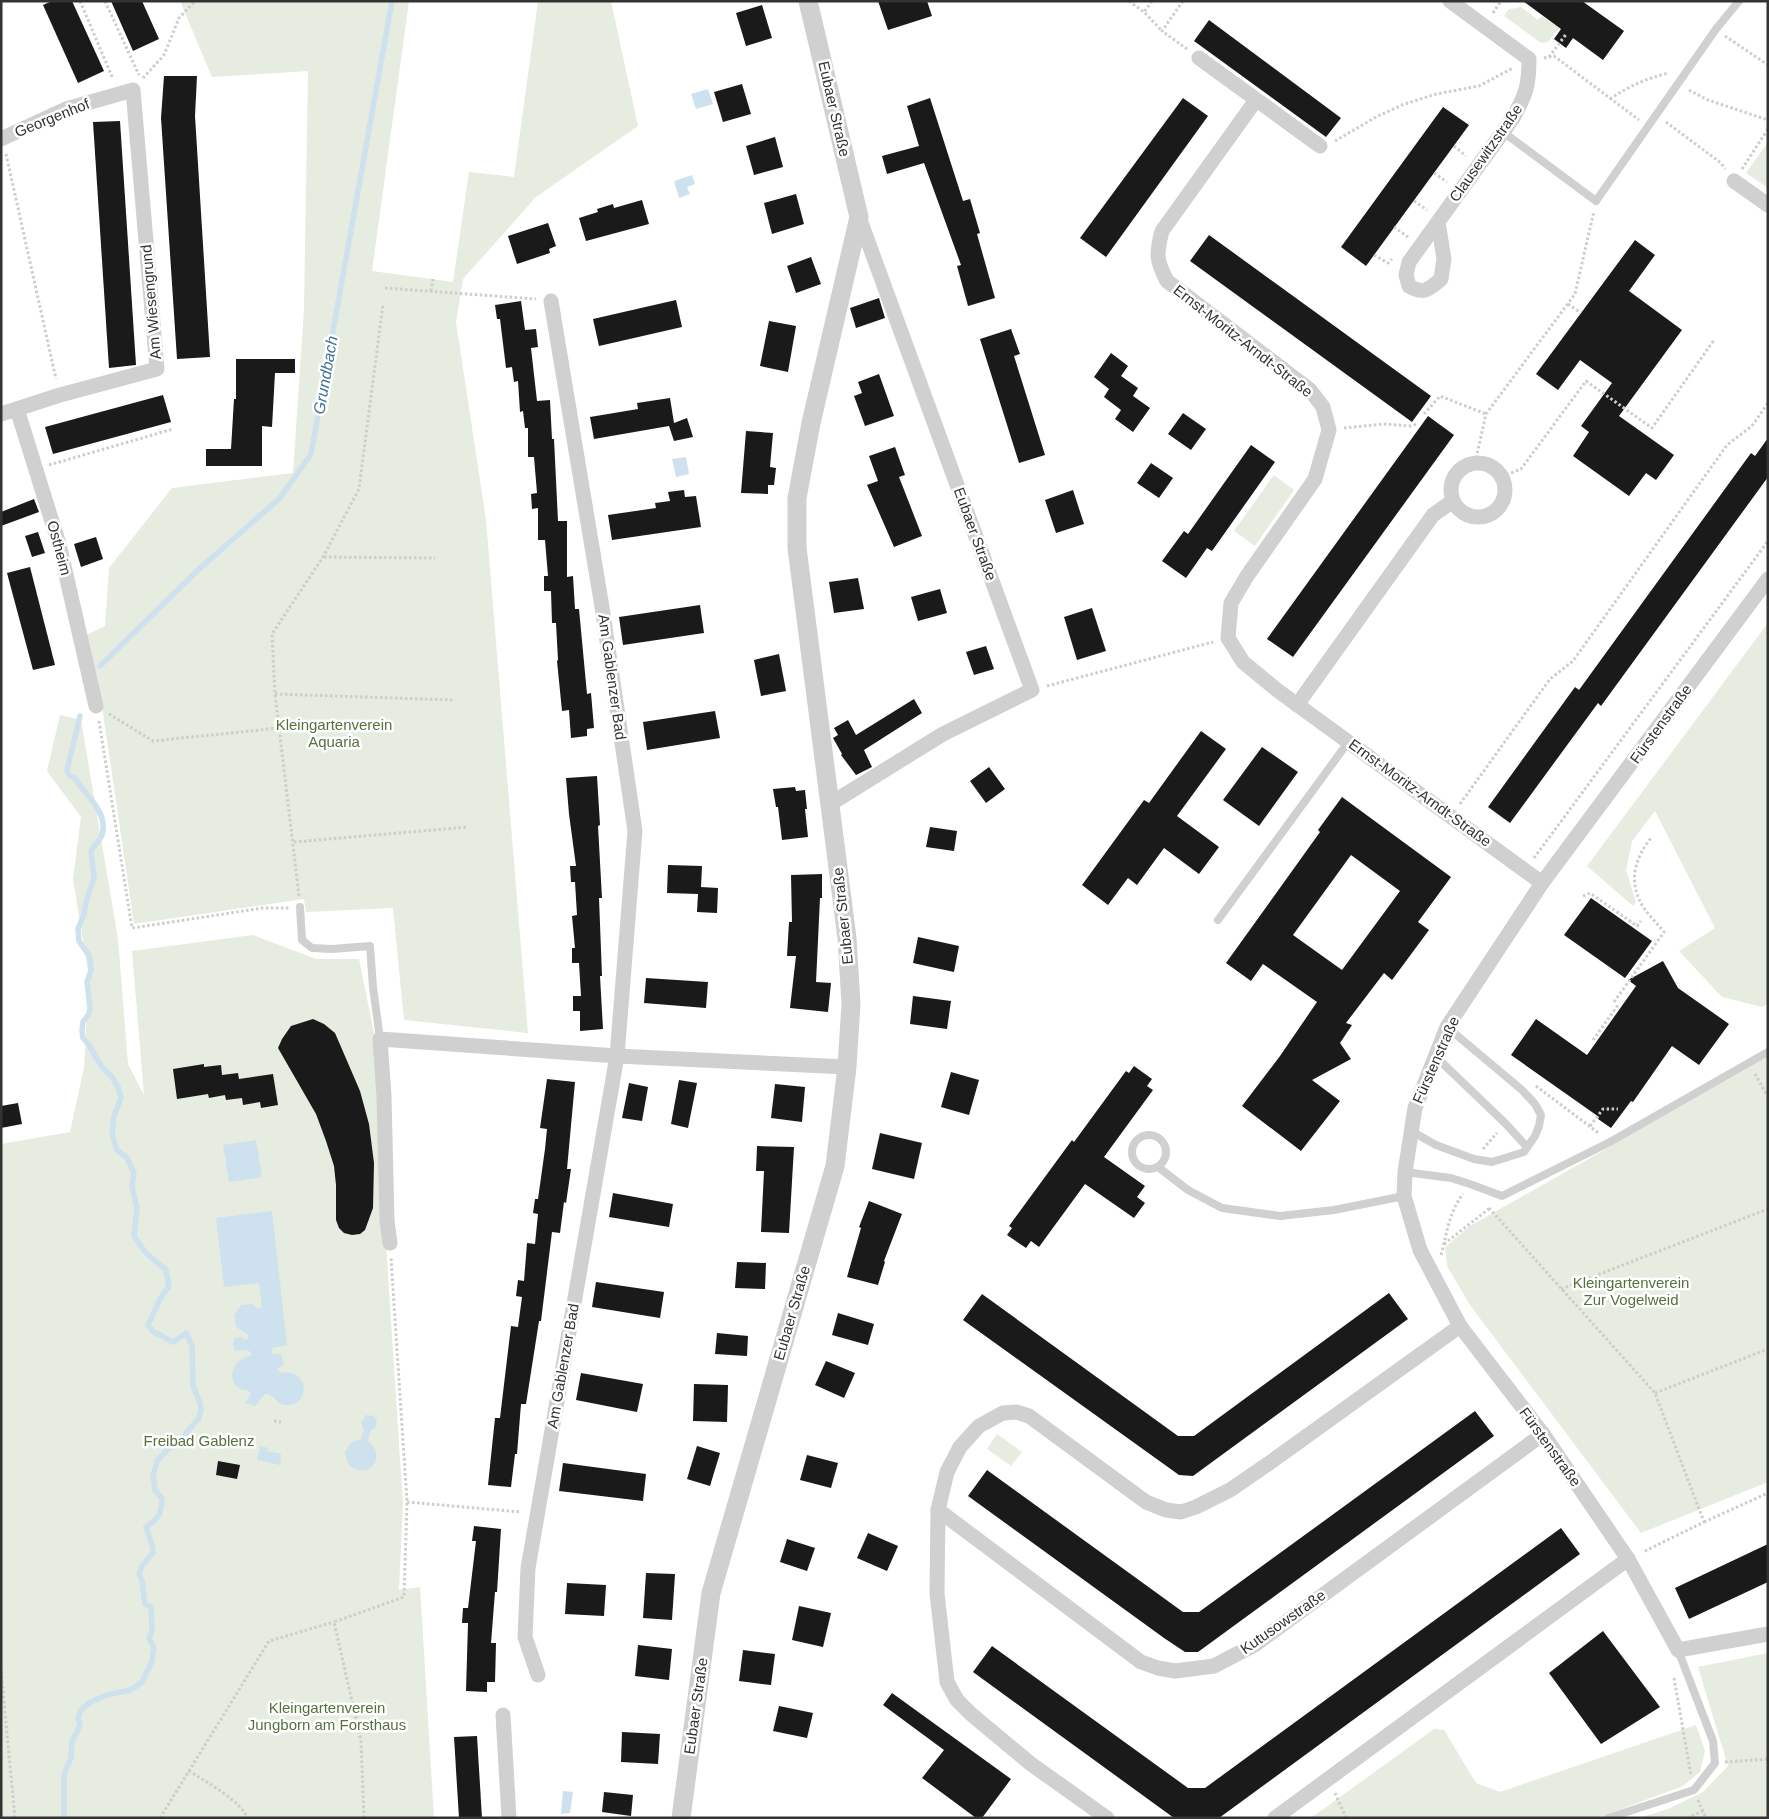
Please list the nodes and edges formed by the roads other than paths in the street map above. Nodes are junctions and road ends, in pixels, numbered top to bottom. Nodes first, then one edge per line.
1 (808, 1) edge
2 (1450, 1) edge
3 (1739, 1) edge
4 (1199, 58) road end
5 (133, 90) joint
6 (1256, 100) junction
7 (1503, 132) junction
8 (2, 138) edge
9 (1320, 146) road end
10 (1734, 181) road end
11 (1768, 205) edge
12 (859, 217) junction
13 (1438, 222) dead end
14 (551, 301) dead end
15 (17, 409) junction
16 (1, 414) edge
17 (1454, 501) junction
18 (1768, 580) edge
19 (1297, 705) junction
20 (96, 706) road end
21 (1348, 740) junction
22 (830, 804) junction
23 (1542, 883) junction
24 (300, 907) road end
25 (1218, 920) dead end
26 (1447, 1027) junction
27 (380, 1039) junction
28 (1768, 1052) edge
29 (617, 1056) junction
30 (1436, 1056) junction
31 (847, 1067) junction
32 (1411, 1131) junction
33 (1527, 1147) junction
34 (1158, 1167) junction
35 (1405, 1172) junction
36 (1404, 1196) junction
37 (390, 1243) road end
38 (1460, 1326) junction
39 (1543, 1434) junction
40 (938, 1510) junction
41 (1628, 1559) junction
42 (1768, 1634) edge
43 (1678, 1650) junction
44 (538, 1675) dead end
45 (503, 1715) dead end
46 (508, 1818) edge
47 (681, 1818) edge
48 (1106, 1818) edge
49 (1275, 1818) edge
50 (1608, 1818) edge

1 - 12 street, Eubaer Straße
2 - 7 street, Clausewitzstraße
3 - 7 lane
4 - 6 street
5 - 8 street, Georgenhof
5 - 15 street, Am Wiesengrund
6 - 9 street
6 - 19 street, Ernst-Moritz-Arndt-Straße
7 - 13 street, Clausewitzstraße
10 - 11 street
12 - 22 street, Eubaer Straße
12 - 22 street, Eubaer Straße
14 - 29 street, Am Gablenzer Bad
15 - 16 street
15 - 20 street, Ostheim
17 - 17 street
17 - 19 street
18 - 23 street, Fürstenstraße
19 - 21 street, Ernst-Moritz-Arndt-Straße
21 - 23 street, Ernst-Moritz-Arndt-Straße
21 - 25 lane
22 - 31 street, Eubaer Straße
23 - 26 street, Fürstenstraße
24 - 27 lane
26 - 30 street, Fürstenstraße
26 - 33 lane
27 - 29 street
27 - 37 street
28 - 35 lane
29 - 31 street
29 - 44 street, Am Gablenzer Bad
30 - 32 street, Fürstenstraße
30 - 33 lane
31 - 47 street, Eubaer Straße
32 - 33 lane
32 - 35 street, Fürstenstraße
34 - 34 lane
34 - 36 lane
35 - 36 street, Fürstenstraße
36 - 38 street, Fürstenstraße
38 - 39 street, Fürstenstraße
38 - 40 street
39 - 40 street, Kutusowstraße
39 - 41 street, Fürstenstraße
40 - 48 street
41 - 43 street, Fürstenstraße
41 - 49 street
42 - 43 street
43 - 50 lane
45 - 46 street

